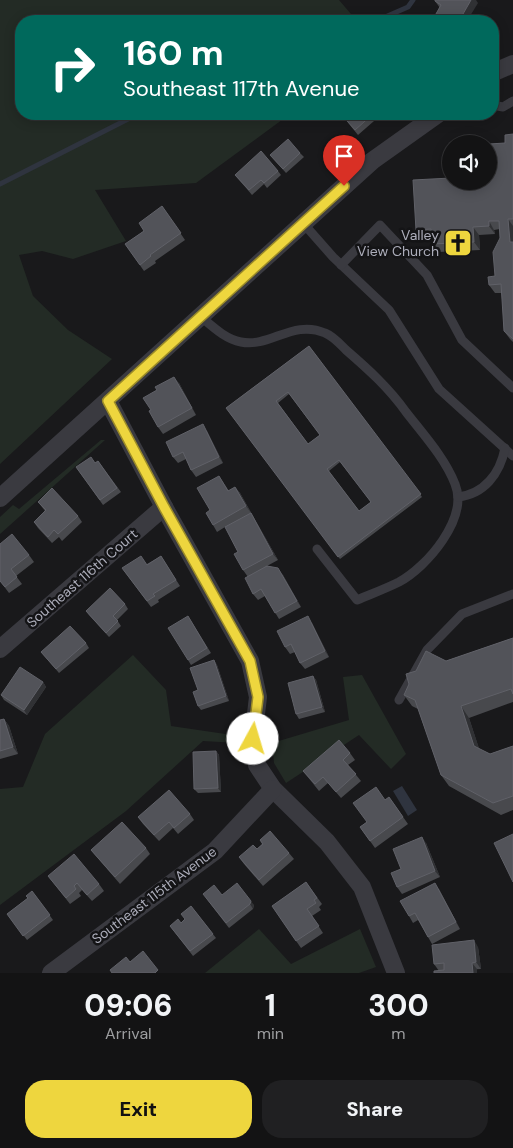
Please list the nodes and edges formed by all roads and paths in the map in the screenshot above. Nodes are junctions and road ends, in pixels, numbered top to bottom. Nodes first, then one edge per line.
1 (513, 64) edge
2 (499, 70) edge
3 (513, 101) edge
4 (499, 106) edge
5 (430, 120) edge
6 (303, 223) junction
7 (341, 265) junction
8 (200, 316) junction
9 (513, 388) edge
10 (108, 401) junction
11 (505, 448) junction
12 (513, 456) edge
13 (458, 497) junction
14 (0, 498) edge
15 (164, 507) junction
16 (317, 549) dead end
17 (513, 594) edge
18 (0, 649) edge
19 (399, 700) dead end
20 (273, 789) junction
21 (51, 973) edge
22 (396, 973) edge

1 - 2 street
3 - 4 lane
5 - 6 street
6 - 7 lane
6 - 8 street
7 - 9 lane
7 - 11 lane
8 - 10 street
8 - 13 lane
10 - 14 street
10 - 15 street
11 - 12 lane
11 - 13 lane
13 - 16 lane
15 - 18 street, Southeast 116th Court
15 - 20 street
17 - 19 lane
20 - 21 street, Southeast 115th Avenue
20 - 22 street

